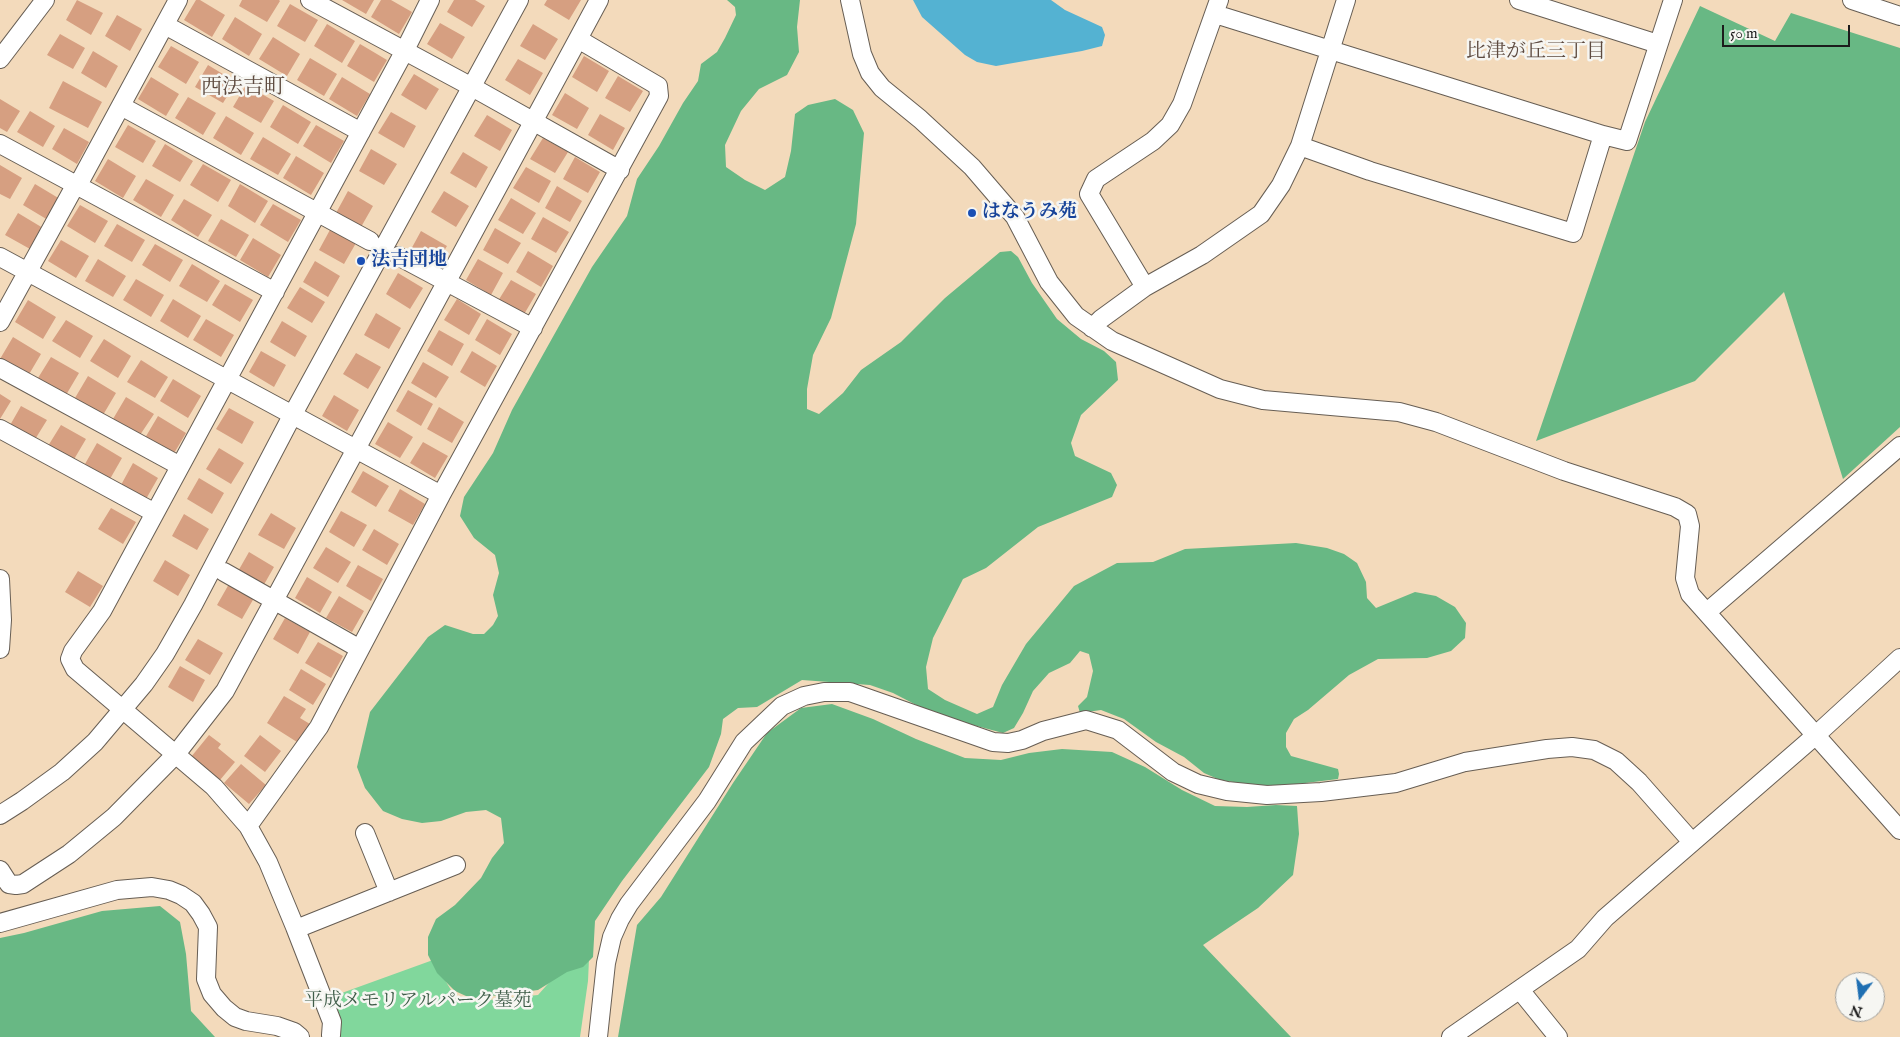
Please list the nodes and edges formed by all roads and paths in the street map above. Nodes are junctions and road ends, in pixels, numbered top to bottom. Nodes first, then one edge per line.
1 (45, 0) edge
2 (178, 0) edge
3 (310, 0) edge
4 (430, 0) edge
5 (519, 0) edge
6 (598, 0) edge
7 (850, 0) edge
8 (1346, 0) edge
9 (1518, 0) edge
10 (1673, 0) edge
11 (1852, 0) edge
12 (1884, 5) edge
13 (1217, 7) edge
14 (1900, 16) edge
15 (165, 25) junction
16 (578, 39) junction
17 (1658, 44) junction
18 (1330, 49) junction
19 (404, 52) junction
20 (0, 59) edge
21 (472, 87) junction
22 (121, 106) junction
23 (533, 121) junction
24 (361, 132) junction
25 (1603, 135) junction
26 (0, 144) edge
27 (1300, 146) junction
28 (620, 170) junction
29 (77, 185) junction
30 (318, 213) junction
31 (370, 241) dead end
32 (398, 256) dead end
33 (0, 257) edge
34 (28, 272) junction
35 (447, 281) junction
36 (1145, 287) junction
37 (275, 292) junction
38 (0, 322) edge
39 (533, 328) junction
40 (1092, 328) junction
41 (0, 368) edge
42 (228, 379) junction
43 (293, 414) junction
44 (0, 430) edge
45 (1900, 446) edge
46 (357, 449) junction
47 (180, 466) junction
48 (441, 495) junction
49 (155, 513) junction
50 (224, 572) dead end
51 (0, 579) edge
52 (274, 600) junction
53 (1707, 612) junction
54 (0, 649) edge
55 (360, 649) junction
56 (1900, 658) edge
57 (123, 709) junction
58 (1816, 735) junction
59 (176, 754) junction
60 (0, 815) edge
61 (248, 826) junction
62 (1900, 830) edge
63 (365, 834) dead end
64 (1692, 842) junction
65 (456, 865) dead end
66 (0, 870) edge
67 (390, 892) junction
68 (0, 923) edge
69 (296, 929) junction
70 (1520, 990) junction
71 (331, 1035) dead end
72 (300, 1037) edge
73 (598, 1037) edge
74 (1451, 1037) edge
75 (1558, 1037) edge

1 - 20 street
2 - 15 street
3 - 19 street
4 - 19 street
5 - 21 street
6 - 16 street
7 - 40 street
8 - 18 street
9 - 17 street
10 - 17 street
11 - 12 street
12 - 14 street
13 - 18 street
13 - 36 street
15 - 22 street
15 - 24 street
16 - 23 street
16 - 28 street
17 - 25 street
18 - 25 street
18 - 27 street
19 - 21 street
19 - 24 street
21 - 23 street
21 - 43 street
22 - 29 street
22 - 30 street
23 - 28 street
23 - 35 street
24 - 30 street
25 - 27 street
26 - 29 street
27 - 36 street
28 - 39 street
29 - 34 street
29 - 37 street
30 - 31 street
30 - 37 street
32 - 35 street
33 - 34 street
34 - 38 street
34 - 42 street
35 - 39 street
35 - 46 street
36 - 40 street
37 - 42 street
39 - 48 street
40 - 53 street
41 - 47 street
42 - 43 street
42 - 47 street
43 - 46 street
43 - 57 street
44 - 49 street
45 - 53 street
46 - 48 street
46 - 52 street
47 - 49 street
48 - 55 street
49 - 57 street
50 - 52 street
51 - 54 street
52 - 55 street
52 - 59 street
53 - 58 street
55 - 61 street
56 - 58 street
57 - 59 street
57 - 60 street
58 - 62 street
58 - 64 street
59 - 61 street
59 - 66 street
61 - 69 street
63 - 67 street
64 - 70 street
64 - 73 street
65 - 67 street
67 - 69 street
68 - 72 street
69 - 71 street
70 - 74 street
70 - 75 street

